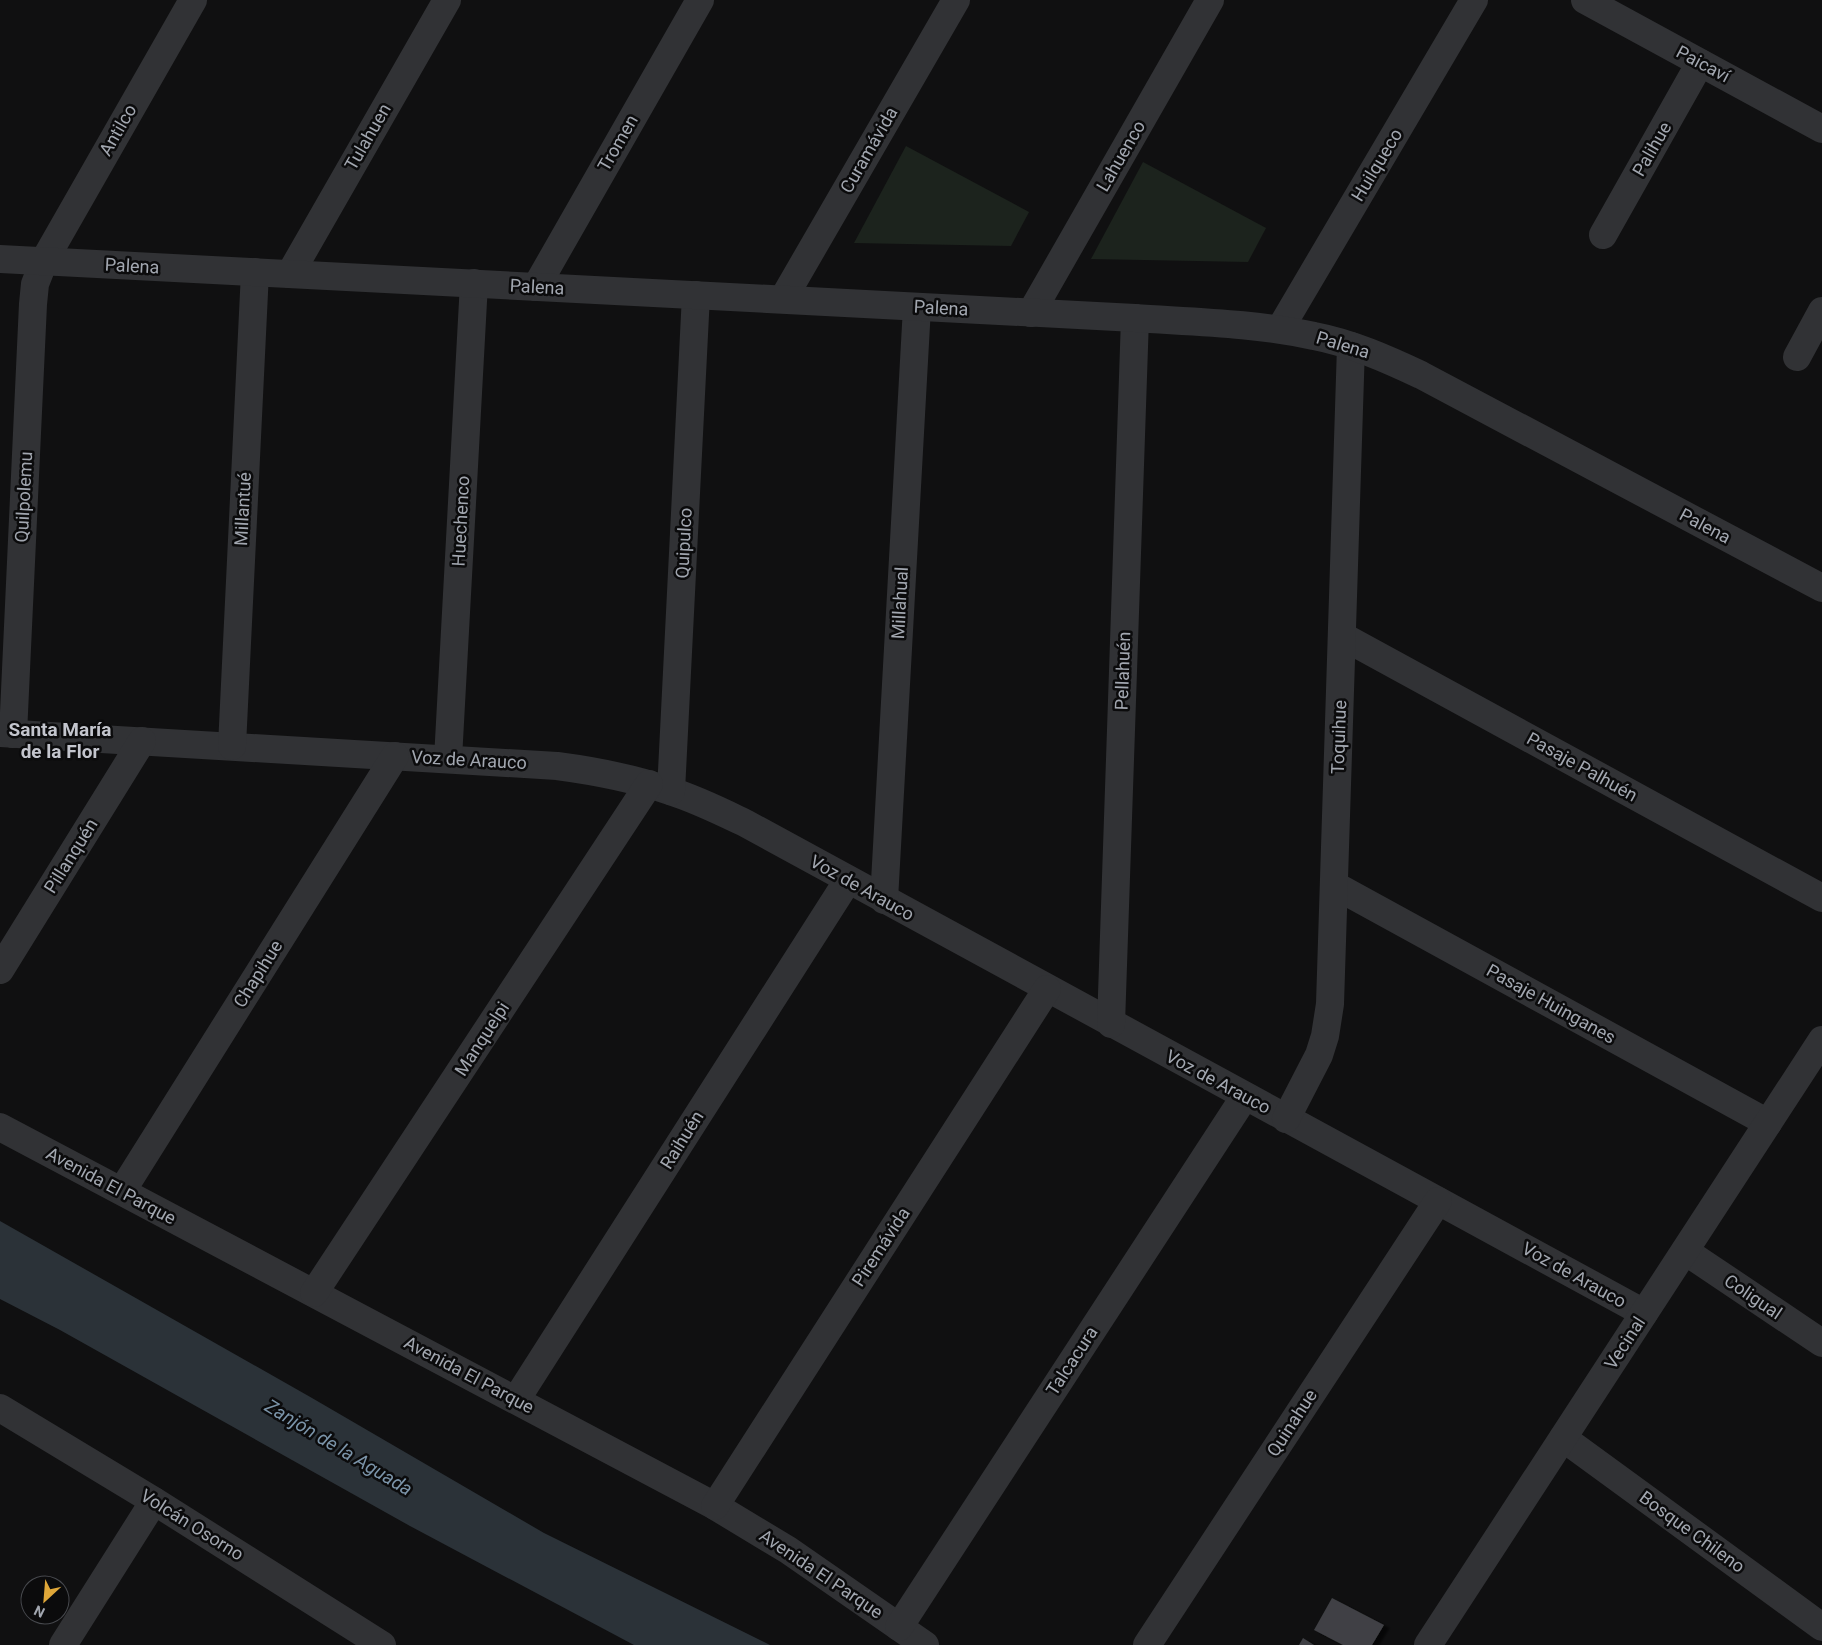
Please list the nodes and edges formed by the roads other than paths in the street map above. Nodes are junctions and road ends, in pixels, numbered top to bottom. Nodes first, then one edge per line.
1 (193, 0) edge
2 (446, 0) edge
3 (700, 0) edge
4 (956, 0) edge
5 (1210, 0) edge
6 (1474, 0) edge
7 (1585, 0) edge
8 (1700, 63) junction
9 (1822, 129) edge
10 (1603, 236) dead end
11 (0, 259) edge
12 (44, 261) junction
13 (255, 272) junction
14 (290, 274) junction
15 (474, 283) junction
16 (536, 287) junction
17 (696, 295) junction
18 (783, 299) junction
19 (916, 307) junction
20 (1822, 311) edge
21 (1031, 312) junction
22 (1136, 318) junction
23 (1280, 329) junction
24 (1352, 346) junction
25 (1797, 357) dead end
26 (1822, 588) edge
27 (1342, 636) junction
28 (6, 733) edge
29 (142, 741) junction
30 (232, 746) junction
31 (395, 756) junction
32 (448, 759) junction
33 (660, 788) junction
34 (848, 880) junction
35 (1334, 886) junction
36 (1822, 898) edge
37 (884, 900) junction
38 (0, 970) edge
39 (1047, 988) junction
40 (1111, 1024) junction
41 (1819, 1053) edge
42 (1245, 1096) junction
43 (1286, 1118) junction
44 (1768, 1123) junction
45 (0, 1127) edge
46 (122, 1191) junction
47 (1438, 1201) junction
48 (1684, 1251) junction
49 (314, 1293) junction
50 (1644, 1313) junction
51 (1822, 1343) edge
52 (516, 1400) junction
53 (0, 1408) edge
54 (1563, 1438) junction
55 (154, 1501) junction
56 (715, 1506) junction
57 (899, 1627) junction
58 (1822, 1627) edge
59 (63, 1645) edge
60 (382, 1645) edge
61 (925, 1645) edge
62 (1147, 1645) edge
63 (1428, 1645) edge

1 - 12 street, Antilco
2 - 14 street, Tulahuen
3 - 16 street, Tromen
4 - 18 street, Curamávida
5 - 21 street, Lahuenco
6 - 23 street, Huilqueco
7 - 8 street, Paicaví
8 - 9 street, Paicaví
8 - 10 street, Palihue
11 - 12 street, Palena
12 - 13 street, Palena
12 - 28 street, Quilpolemu
13 - 14 street, Palena
13 - 30 street, Millantué
14 - 15 street, Palena
15 - 16 street, Palena
15 - 32 street, Huechenco
16 - 17 street, Palena
17 - 18 street, Palena
17 - 33 street, Quipulco
18 - 19 street, Palena
19 - 21 street, Palena
19 - 37 street, Millahual
20 - 25 street
21 - 22 street, Palena
22 - 23 street, Palena
22 - 40 street, Pellahuén
23 - 24 street, Palena
24 - 26 street, Palena
24 - 27 street, Toquihue
27 - 35 street, Toquihue
27 - 36 street, Pasaje Palhuén
28 - 29 street, Voz de Arauco
29 - 30 street, Voz de Arauco
29 - 38 street, Pillanquén
30 - 31 street, Voz de Arauco
31 - 32 street, Voz de Arauco
31 - 46 street, Chapihue
32 - 33 street, Voz de Arauco
33 - 34 street, Voz de Arauco
33 - 49 street, Manquelpi
34 - 37 street, Voz de Arauco
34 - 52 street, Raihuén
35 - 43 street, Toquihue
35 - 44 street, Pasaje Huinganes
37 - 39 street, Voz de Arauco
39 - 40 street, Voz de Arauco
39 - 56 street, Piremávida
40 - 42 street, Voz de Arauco
41 - 44 street, Vecinal
42 - 43 street, Voz de Arauco
42 - 57 street, Talcacura
43 - 47 street, Voz de Arauco
44 - 48 street, Vecinal
45 - 46 street, Avenida El Parque
46 - 49 street, Avenida El Parque
47 - 50 street, Voz de Arauco
47 - 62 street, Quinahue
48 - 50 street, Vecinal
48 - 51 street, Coligual
49 - 52 street, Avenida El Parque
50 - 54 street, Vecinal
52 - 56 street, Avenida El Parque
53 - 55 street, Volcán Osorno
54 - 58 street, Bosque Chileno
54 - 63 street, Vecinal
55 - 59 street
55 - 60 street, Volcán Osorno
56 - 57 street, Avenida El Parque
57 - 61 street, Avenida El Parque

